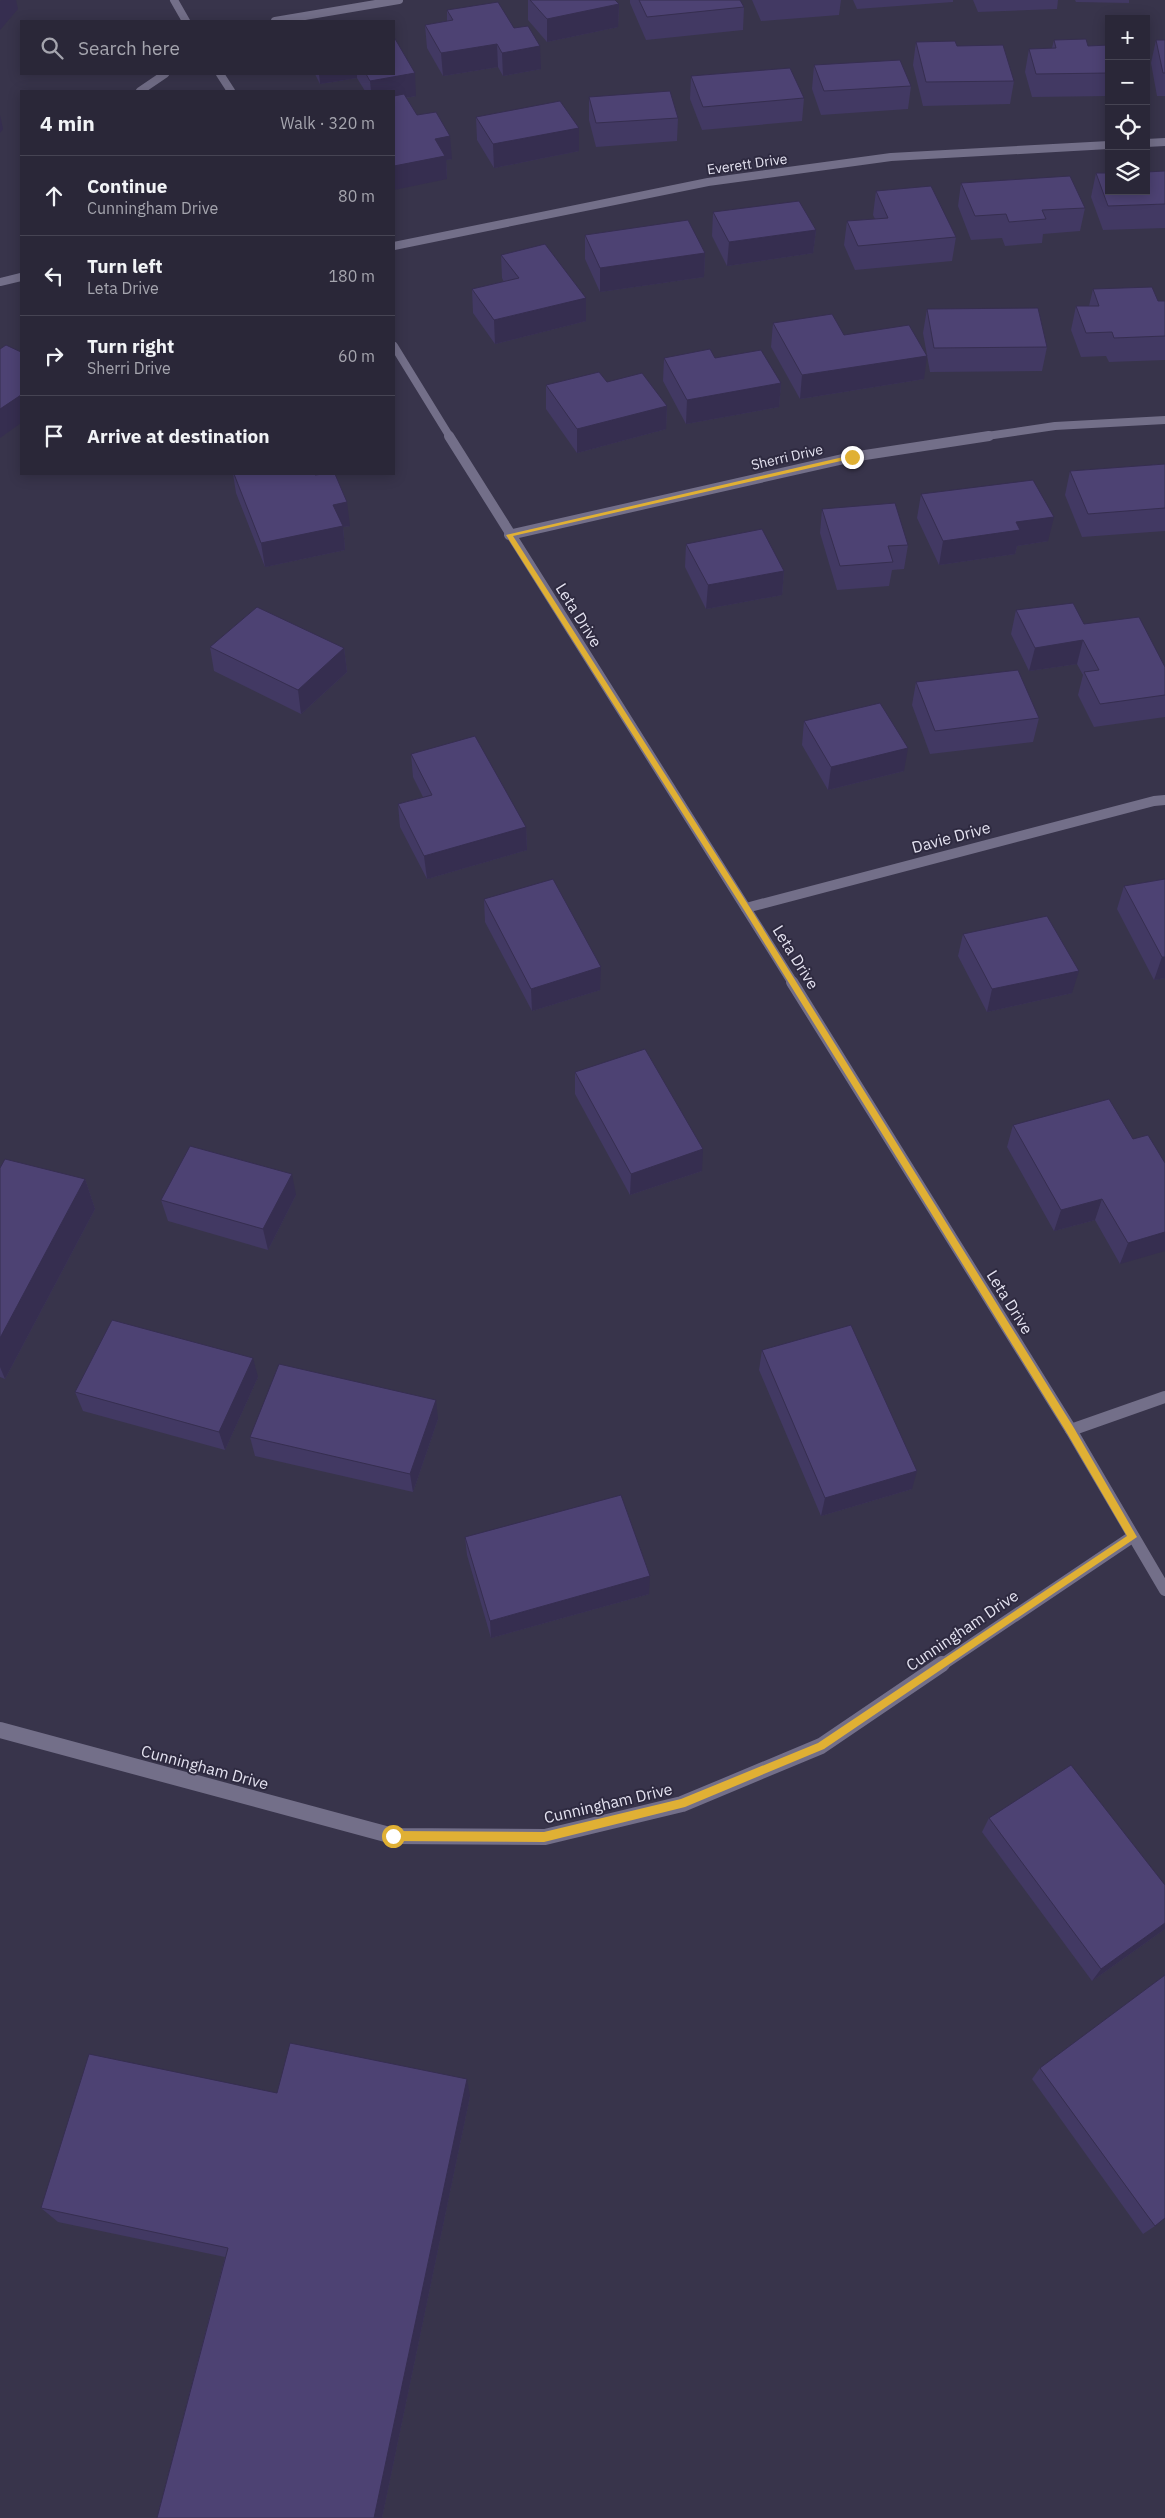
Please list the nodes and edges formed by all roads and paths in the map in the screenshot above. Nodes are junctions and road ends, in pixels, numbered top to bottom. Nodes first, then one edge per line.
1 (174, 0) edge
2 (399, 0) edge
3 (185, 20) edge
4 (281, 20) edge
5 (164, 75) edge
6 (221, 75) edge
7 (141, 90) edge
8 (230, 90) edge
9 (1165, 142) edge
10 (1150, 143) edge
11 (1105, 145) edge
12 (395, 246) edge
13 (20, 277) edge
14 (0, 282) edge
15 (395, 348) edge
16 (1165, 420) edge
17 (509, 535) junction
18 (1165, 800) edge
19 (746, 908) junction
20 (1165, 1397) edge
21 (1070, 1430) junction
22 (1132, 1537) junction
23 (1165, 1590) edge
24 (0, 1730) edge

1 - 3 street
2 - 4 street
5 - 7 street
6 - 8 street
9 - 10 street
11 - 12 street, Everett Drive
13 - 14 street
15 - 17 street, Leta Drive
16 - 17 street, Sherri Drive
17 - 19 street, Leta Drive
18 - 19 street, Davie Drive
19 - 21 street, Leta Drive
20 - 21 street
21 - 22 street, Leta Drive
22 - 23 street, Leta Drive
22 - 24 street, Cunningham Drive

